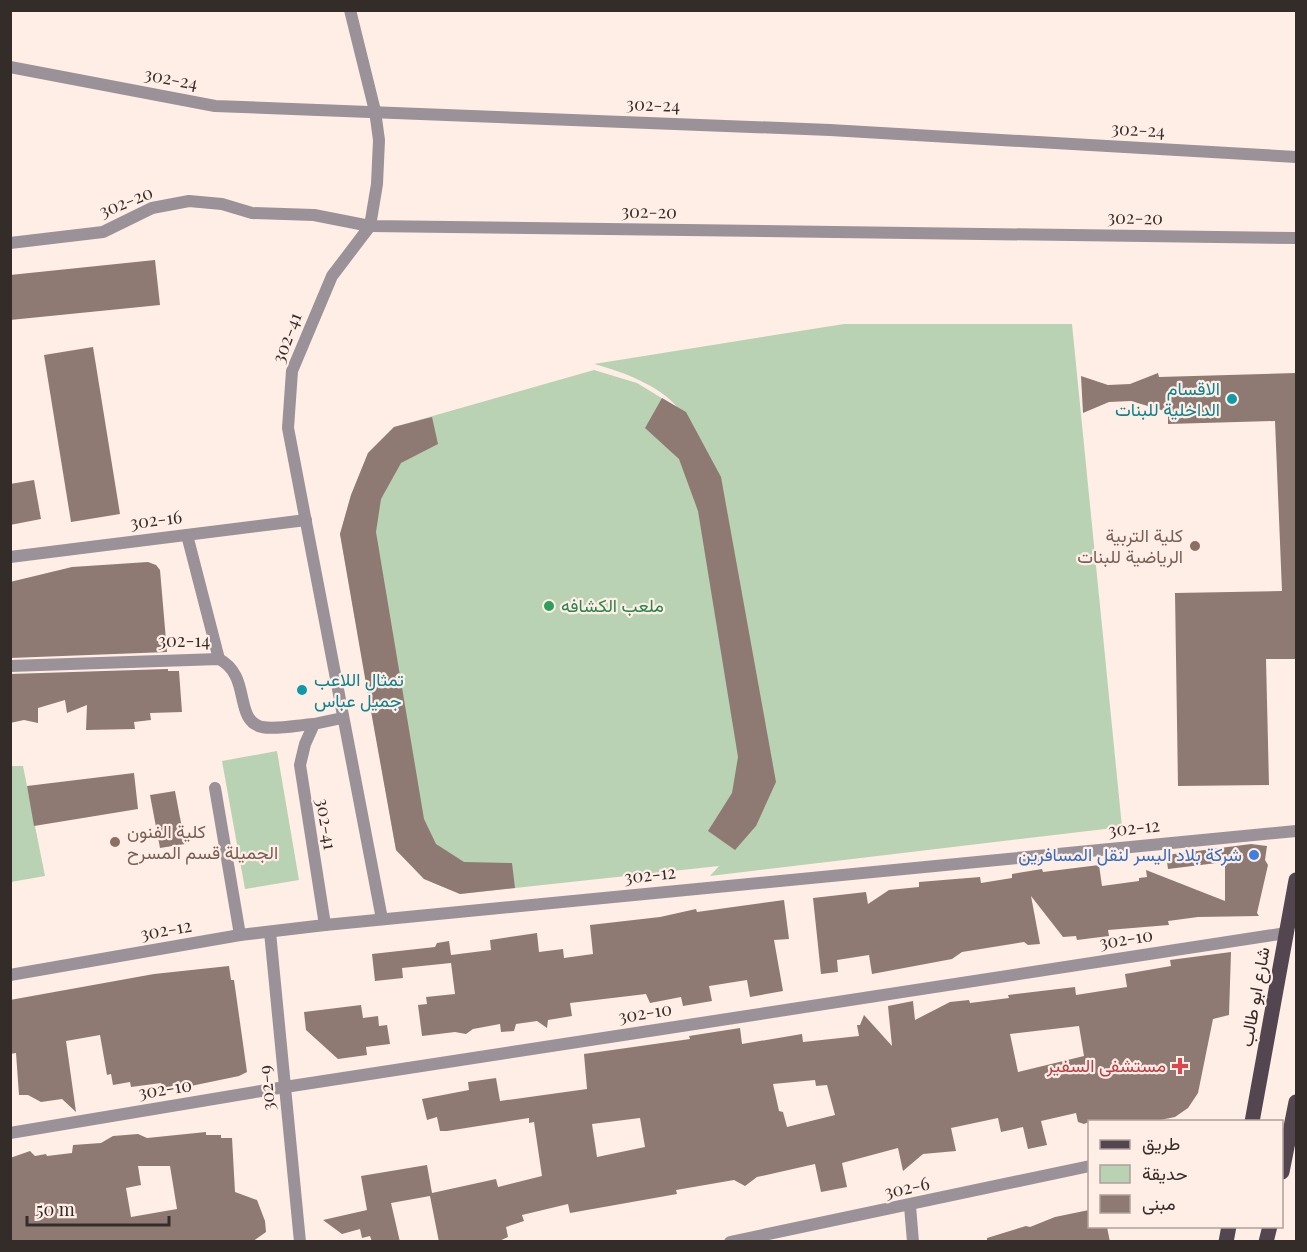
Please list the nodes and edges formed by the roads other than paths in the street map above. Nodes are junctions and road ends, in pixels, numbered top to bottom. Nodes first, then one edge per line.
1 (350, 10) edge
2 (10, 67) edge
3 (375, 111) junction
4 (1296, 157) edge
5 (370, 226) junction
6 (1296, 238) edge
7 (10, 243) edge
8 (306, 520) junction
9 (187, 535) junction
10 (10, 557) edge
11 (219, 659) junction
12 (10, 666) edge
13 (342, 718) junction
14 (314, 724) junction
15 (215, 789) dead end
16 (1296, 831) edge
17 (1296, 880) edge
18 (382, 919) junction
19 (325, 925) junction
20 (270, 932) junction
21 (1286, 933) junction
22 (240, 935) junction
23 (10, 975) edge
24 (285, 1087) junction
25 (1296, 1102) edge
26 (1252, 1120) edge
27 (10, 1133) edge
28 (1285, 1136) edge
29 (1283, 1154) edge
30 (1088, 1166) edge
31 (910, 1206) junction
32 (300, 1242) edge
33 (730, 1242) edge
34 (913, 1242) edge

1 - 3 street, 302-41
2 - 3 street, 302-24
3 - 4 street, 302-24
3 - 5 street, 302-41
5 - 6 street, 302-20
5 - 7 street, 302-20
5 - 8 street, 302-41
8 - 9 street, 302-16
8 - 13 street, 302-41
9 - 10 street, 302-16
9 - 11 street
11 - 12 street, 302-14
11 - 14 street, 302-14
13 - 14 street
13 - 18 street, 302-41
14 - 19 street, 302-41
15 - 22 street
16 - 18 street, 302-12
17 - 21 main road, شارع ابو طالب
18 - 19 street, 302-12
19 - 20 street, 302-12
20 - 22 street, 302-12
20 - 24 street, 302-9
21 - 24 street, 302-10
21 - 26 main road, شارع ابو طالب
22 - 23 street, 302-12
24 - 27 street, 302-10
24 - 32 street, 302-9
25 - 28 main road
28 - 29 main road
30 - 31 street, 302-6
31 - 33 street, 302-6
31 - 34 street

